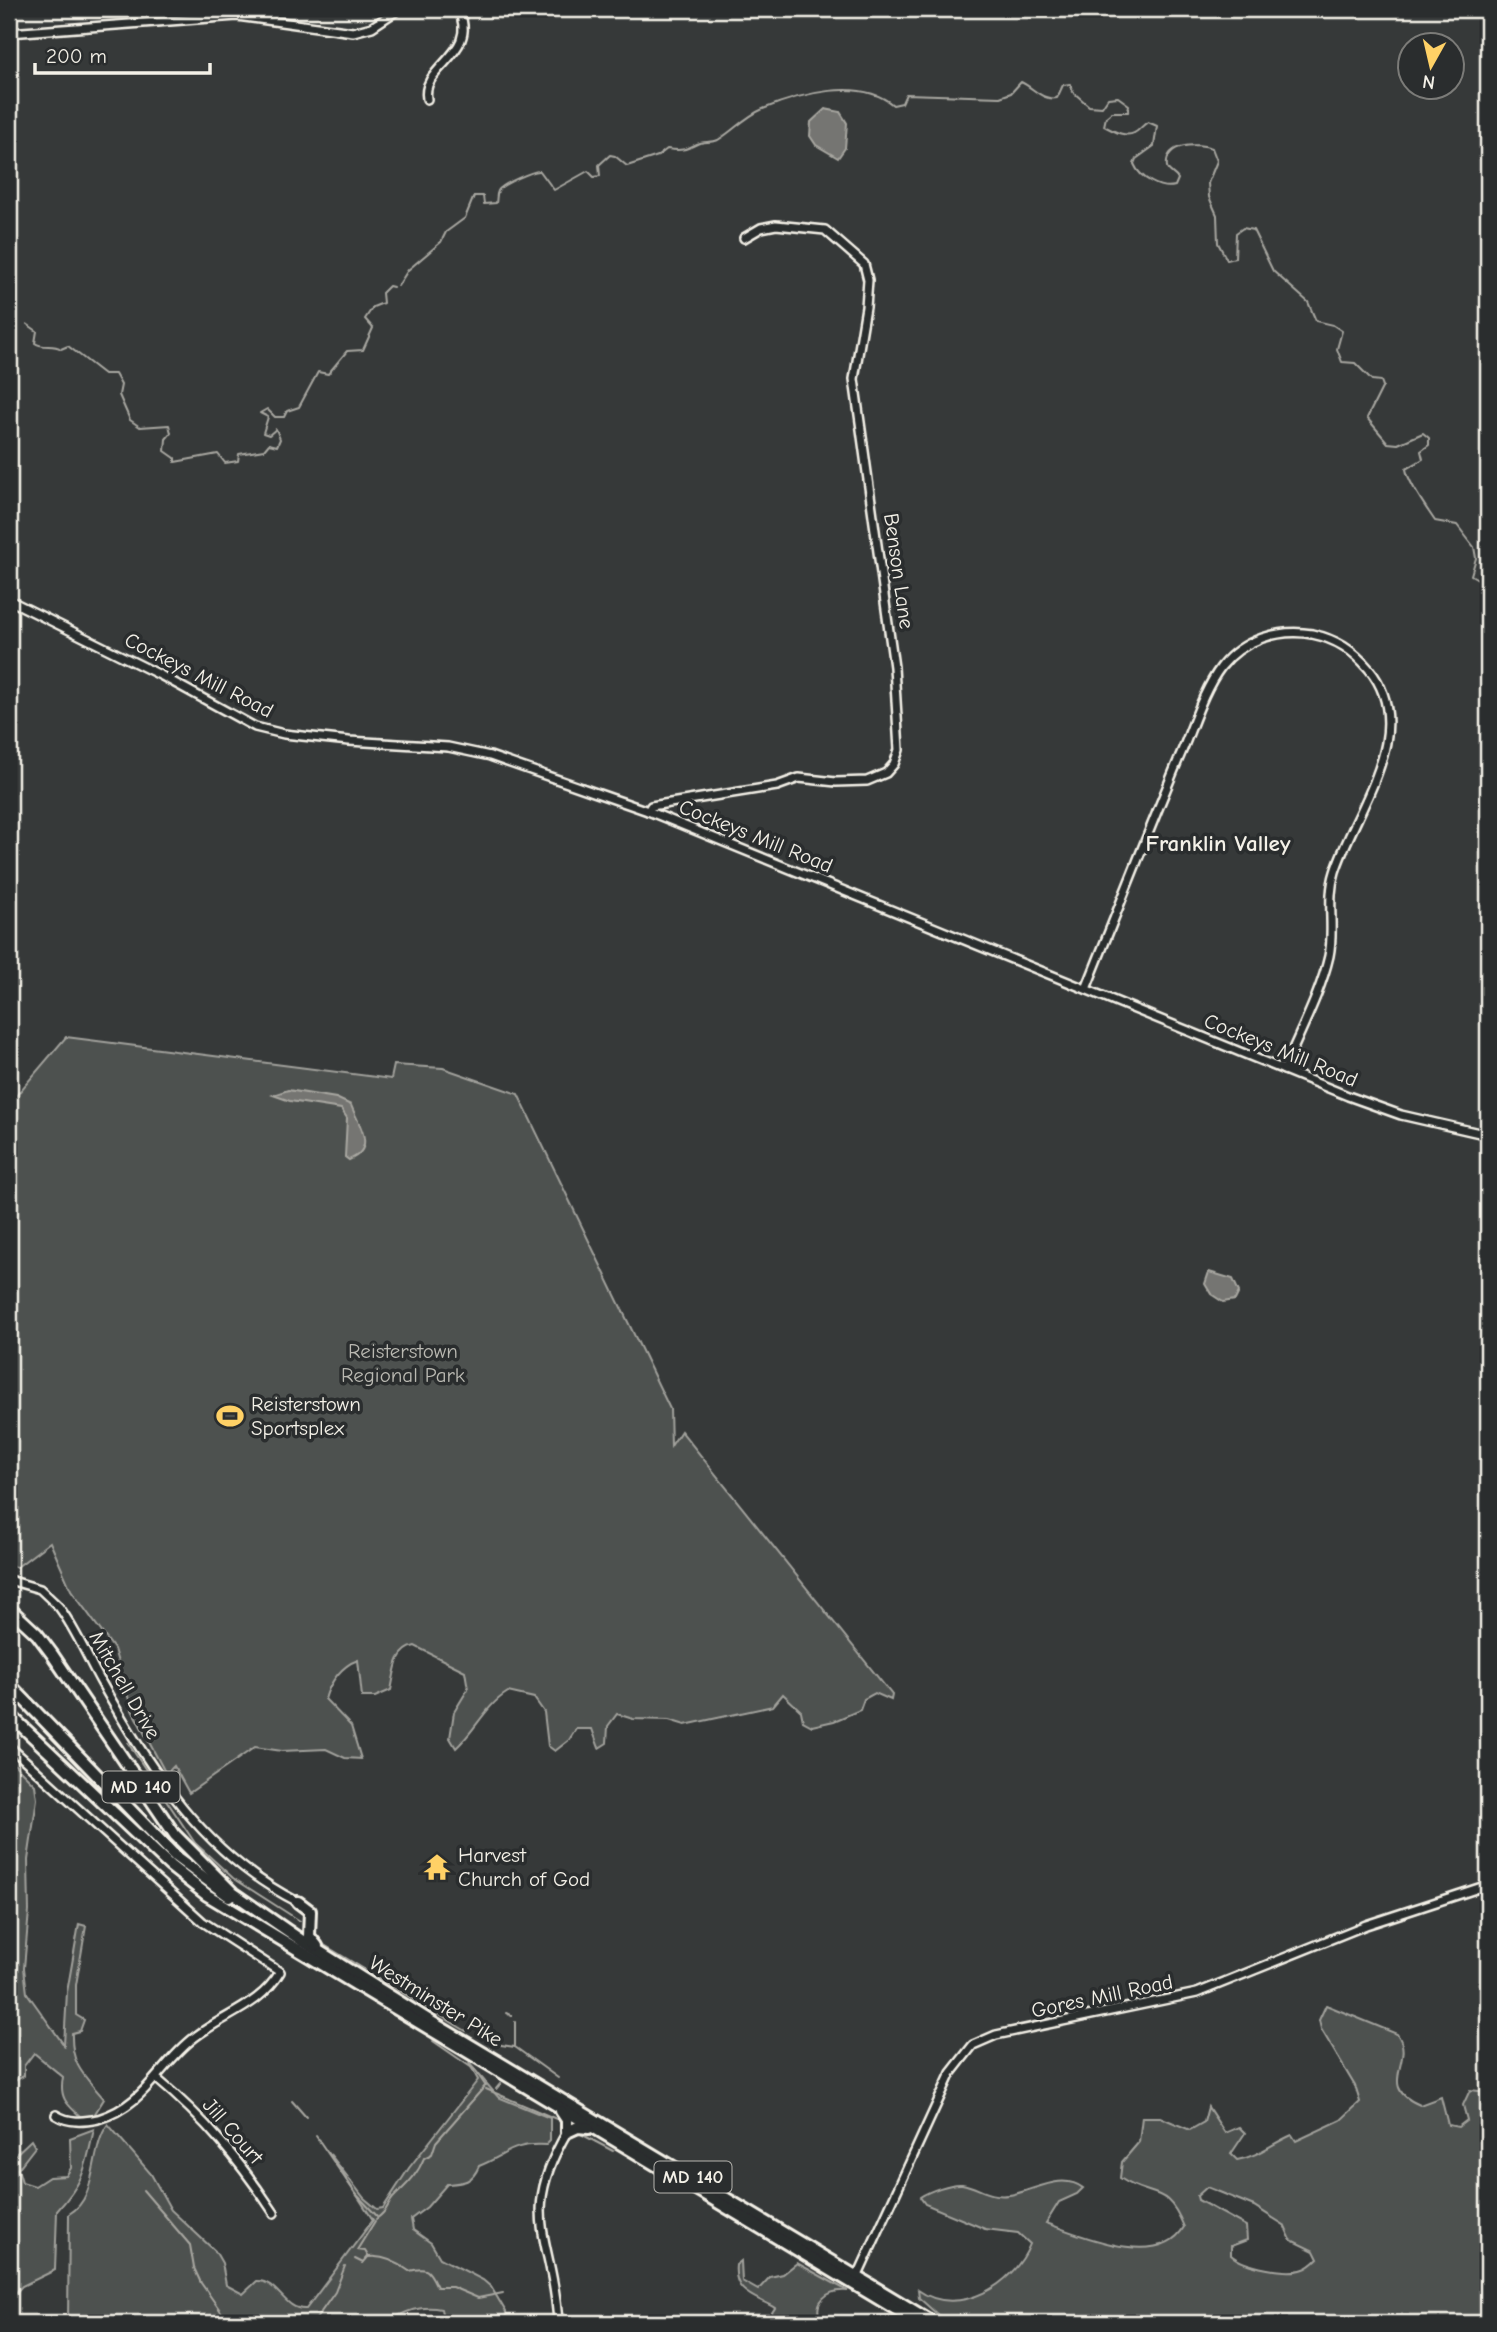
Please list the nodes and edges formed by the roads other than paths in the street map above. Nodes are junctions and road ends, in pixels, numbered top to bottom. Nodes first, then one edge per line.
1 (399, 9) edge
2 (458, 9) edge
3 (9, 33) edge
4 (427, 99) dead end
5 (744, 238) dead end
6 (9, 600) edge
7 (648, 811) junction
8 (1086, 989) junction
9 (1284, 1070) junction
10 (1488, 1135) edge
11 (9, 1580) edge
12 (9, 1608) edge
13 (9, 1684) edge
14 (9, 1706) edge
15 (9, 1714) edge
16 (9, 1746) edge
17 (93, 1790) junction
18 (1488, 1885) edge
19 (298, 1902) joint
20 (300, 1940) junction
21 (327, 1956) junction
22 (157, 2079) junction
23 (558, 2108) junction
24 (56, 2115) dead end
25 (595, 2129) junction
26 (567, 2133) junction
27 (274, 2213) dead end
28 (856, 2279) junction
29 (558, 2323) edge
30 (919, 2323) edge
31 (934, 2323) edge

1 - 3 street
2 - 4 street
5 - 7 street, Benson Lane
6 - 7 street, Cockeys Mill Road
7 - 8 street, Cockeys Mill Road
8 - 9 street, Cockeys Mill Road
8 - 9 street
9 - 10 street, Cockeys Mill Road
11 - 19 street, Mitchell Drive
12 - 20 highway, Westminster Pike / MD 140
13 - 20 highway
14 - 17 highway
15 - 17 highway, Westminster Pike / MD 140
16 - 22 street
17 - 23 highway, Westminster Pike / MD 140
18 - 28 street, Gores Mill Road
19 - 21 highway
20 - 21 highway, Westminster Pike / MD 140
21 - 28 highway, Westminster Pike / MD 140
22 - 24 street
22 - 27 street, Jill Court
23 - 25 highway, Westminster Pike / MD 140
23 - 26 highway
25 - 26 highway
25 - 28 highway, Westminster Pike / MD 140
26 - 29 street
28 - 30 highway, Westminster Pike / MD 140
28 - 31 highway, Westminster Pike / MD 140

